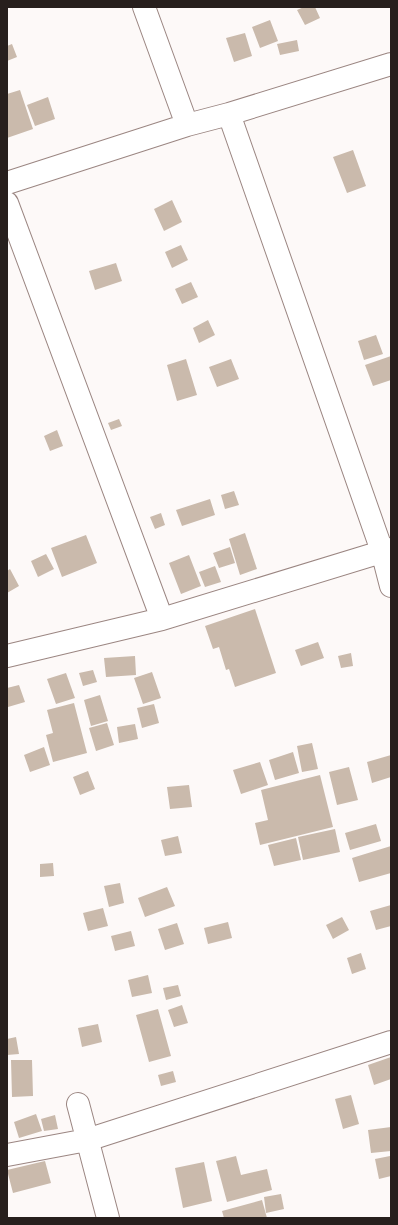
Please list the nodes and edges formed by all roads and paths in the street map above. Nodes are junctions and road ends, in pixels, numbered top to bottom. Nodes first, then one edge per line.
1 (144, 7) edge
2 (391, 64) edge
3 (229, 114) junction
4 (187, 125) junction
5 (7, 183) edge
6 (7, 203) edge
7 (386, 550) edge
8 (391, 586) edge
9 (162, 619) junction
10 (7, 656) edge
11 (391, 1042) edge
12 (78, 1104) dead end
13 (88, 1140) junction
14 (7, 1155) edge
15 (108, 1218) edge

1 - 4 street
2 - 3 street
3 - 4 street
3 - 7 street
4 - 5 street
6 - 9 street
7 - 8 street
7 - 9 street
9 - 10 street
11 - 13 street
12 - 13 street
13 - 14 street
13 - 15 street

